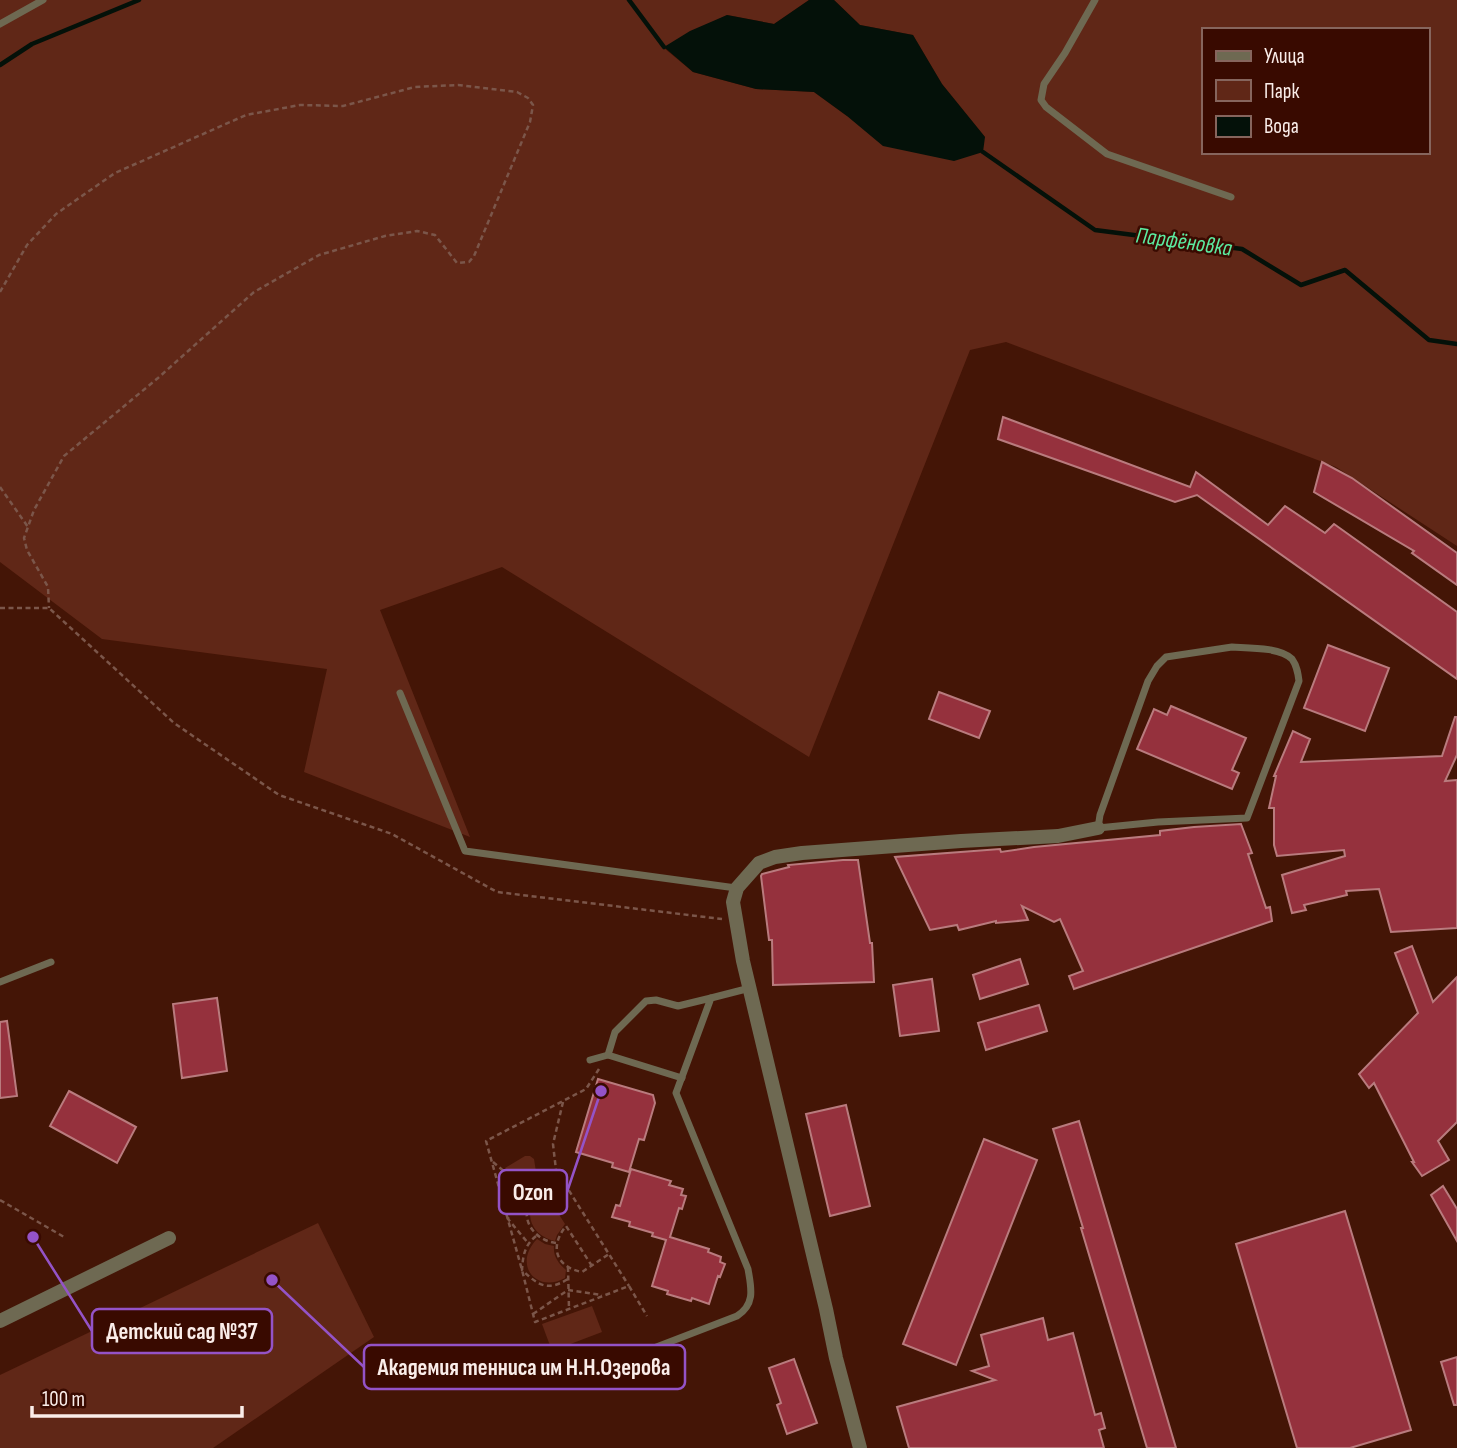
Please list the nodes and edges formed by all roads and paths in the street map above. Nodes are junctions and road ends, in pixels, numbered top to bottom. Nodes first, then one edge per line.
1 (43, 0) edge
2 (1095, 0) edge
3 (0, 24) edge
4 (1231, 197) dead end
5 (0, 292) edge
6 (0, 487) edge
7 (28, 527) junction
8 (0, 608) edge
9 (49, 608) junction
10 (400, 693) dead end
11 (1098, 828) junction
12 (737, 888) junction
13 (735, 920) junction
14 (51, 962) dead end
15 (0, 982) edge
16 (750, 988) junction
17 (711, 998) junction
18 (608, 1055) junction
19 (590, 1060) dead end
20 (682, 1078) junction
21 (563, 1101) junction
22 (492, 1161) junction
23 (559, 1175) junction
24 (522, 1186) junction
25 (533, 1196) junction
26 (0, 1200) edge
27 (508, 1219) junction
28 (537, 1236) junction
29 (64, 1237) dead end
30 (169, 1238) dead end
31 (556, 1243) junction
32 (528, 1244) junction
33 (609, 1254) junction
34 (592, 1266) junction
35 (568, 1267) junction
36 (522, 1270) junction
37 (568, 1279) junction
38 (629, 1286) junction
39 (568, 1290) junction
40 (605, 1296) junction
41 (569, 1309) junction
42 (533, 1314) junction
43 (647, 1316) dead end
44 (0, 1321) edge
45 (555, 1386) dead end
46 (860, 1448) edge

1 - 3 lane
2 - 4 lane
5 - 7 path
6 - 7 path
7 - 9 path
8 - 9 path
9 - 13 path
10 - 12 lane
11 - 11 lane
11 - 12 street
12 - 13 street
13 - 16 street
14 - 15 lane
16 - 17 lane
16 - 46 street
17 - 18 lane
17 - 20 lane
18 - 19 lane
18 - 20 lane
18 - 21 path
20 - 45 lane
21 - 22 path
21 - 23 path
22 - 24 path
22 - 27 path
23 - 25 path
23 - 33 path
24 - 25 path
24 - 27 path
25 - 28 path
26 - 29 path
27 - 32 path
27 - 36 path
28 - 31 path
28 - 32 path
30 - 44 street
31 - 34 path
31 - 35 path
32 - 36 path
33 - 34 path
33 - 38 path
34 - 35 path
35 - 37 path
36 - 37 path
36 - 42 path
37 - 39 path
38 - 40 path
38 - 43 path
39 - 40 path
39 - 41 path
39 - 42 path
40 - 41 path
41 - 42 path

